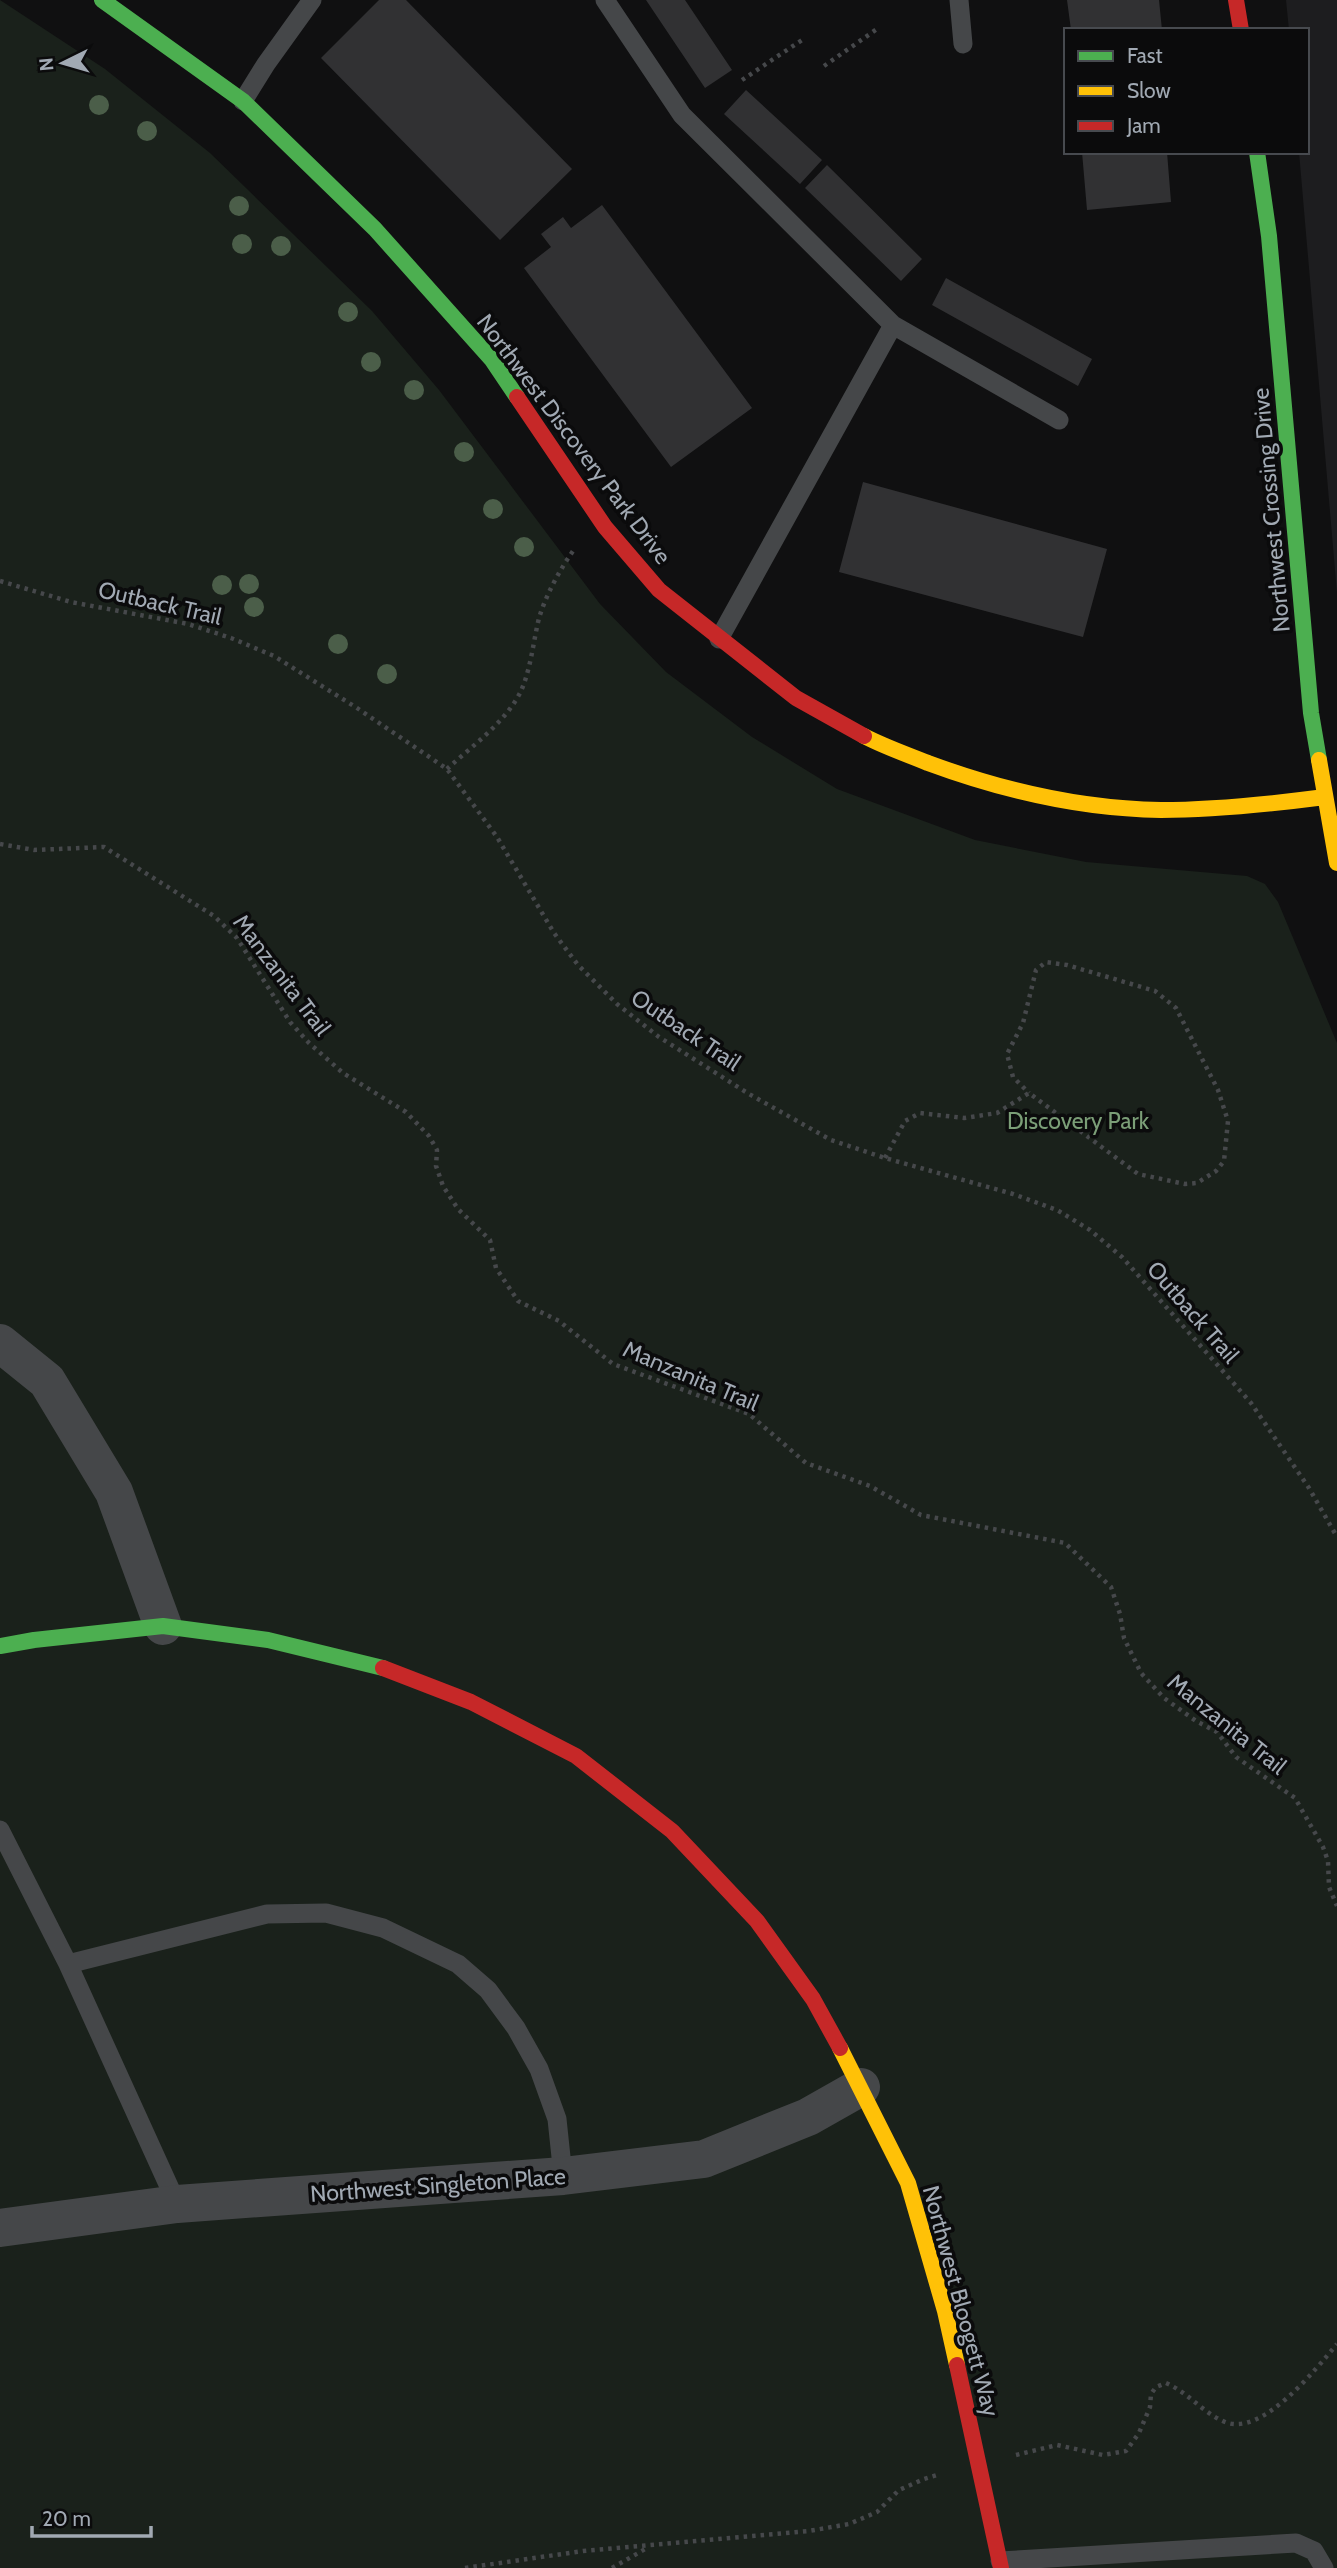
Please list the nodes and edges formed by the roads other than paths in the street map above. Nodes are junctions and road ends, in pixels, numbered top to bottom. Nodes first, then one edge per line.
1 (102, 0) edge
2 (312, 0) edge
3 (605, 0) edge
4 (959, 0) edge
5 (1236, 0) edge
6 (1241, 28) edge
7 (963, 44) dead end
8 (243, 101) junction
9 (1258, 154) edge
10 (893, 325) junction
11 (1059, 420) dead end
12 (719, 639) junction
13 (1325, 797) junction
14 (1337, 863) edge
15 (0, 1343) edge
16 (163, 1626) junction
17 (0, 1646) edge
18 (0, 1830) edge
19 (68, 1964) junction
20 (861, 2087) junction
21 (563, 2176) junction
22 (177, 2204) junction
23 (0, 2228) edge
24 (1001, 2564) edge
25 (1324, 2568) edge

1 - 8 street, Northwest Discovery Park Drive
2 - 8 lane
3 - 10 lane
4 - 7 lane
5 - 6 street
8 - 12 street, Northwest Discovery Park Drive
9 - 13 street, Northwest Crossing Drive
10 - 11 lane
10 - 12 lane
12 - 13 street, Northwest Discovery Park Drive
13 - 14 street, Northwest Crossing Drive
15 - 16 street
16 - 17 street, Northwest Bloogett Way
16 - 20 street, Northwest Bloogett Way
18 - 19 lane
19 - 21 lane
19 - 22 lane
20 - 21 street, Northwest Singleton Place
20 - 24 street, Northwest Bloogett Way
21 - 22 street, Northwest Singleton Place
22 - 23 street, Northwest Singleton Place
24 - 25 lane

